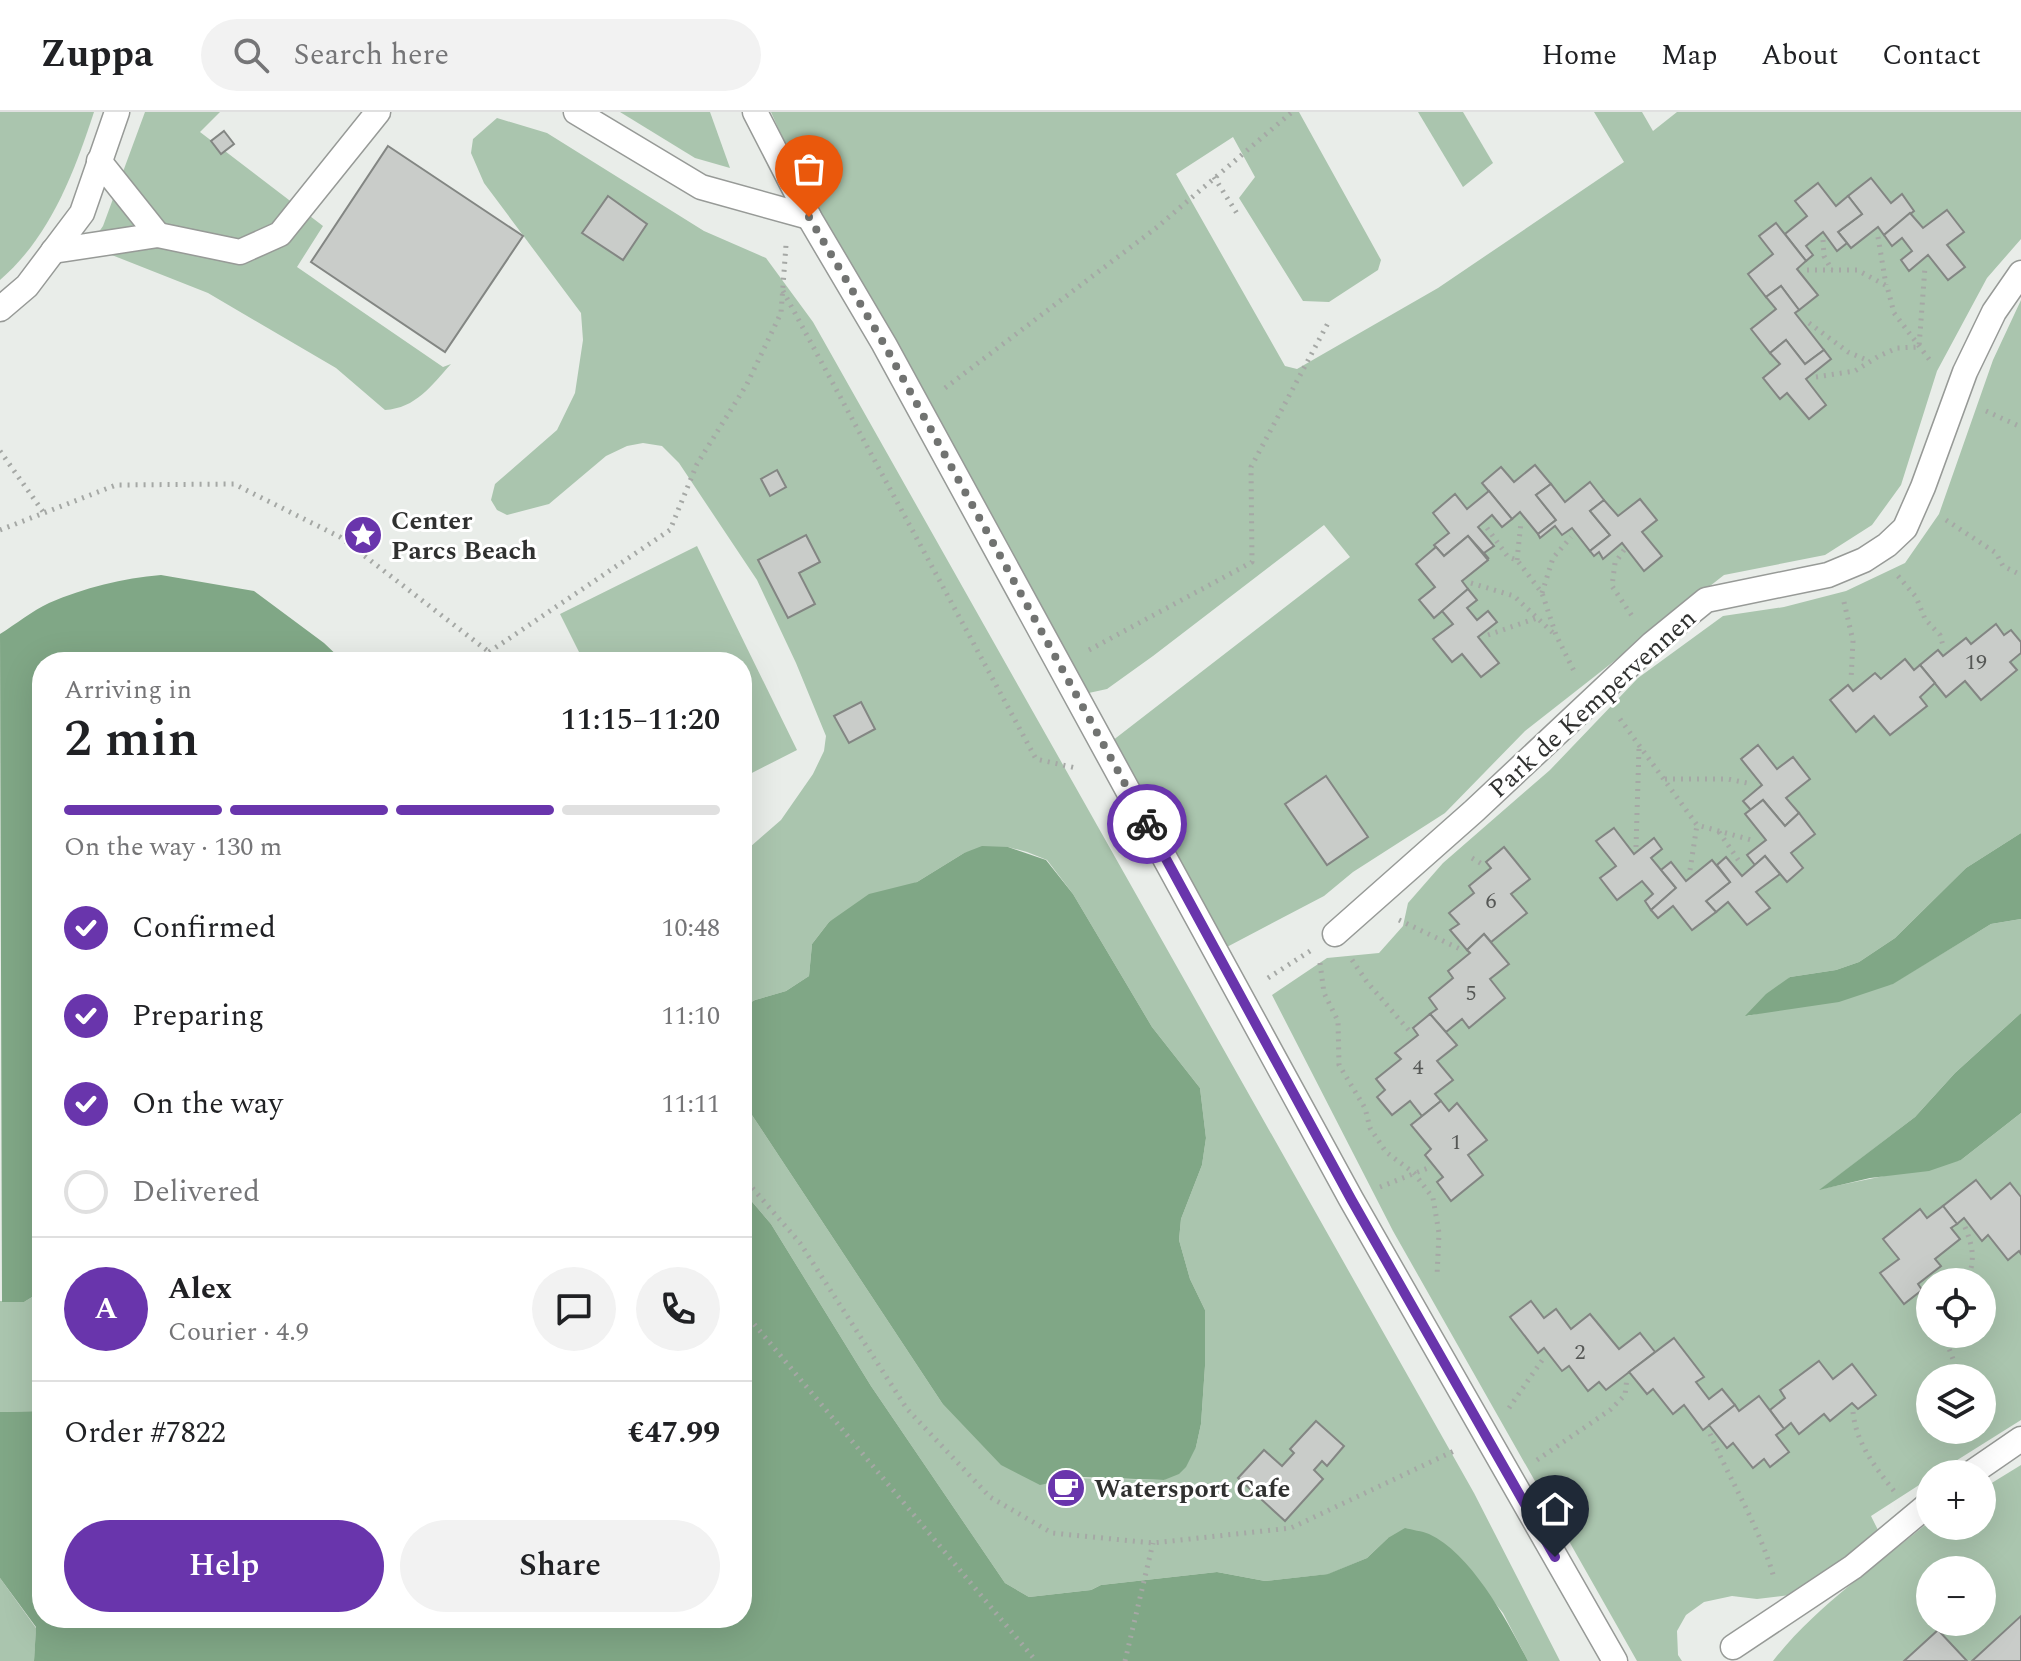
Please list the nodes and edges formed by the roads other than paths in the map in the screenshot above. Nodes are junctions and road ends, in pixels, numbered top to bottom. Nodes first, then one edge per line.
1 (117, 112) edge
2 (378, 112) edge
3 (576, 112) edge
4 (755, 112) edge
5 (99, 161) junction
6 (809, 217) junction
7 (158, 235) junction
8 (53, 251) junction
9 (2021, 273) edge
10 (0, 309) edge
11 (1326, 940) road end
12 (2021, 1439) edge
13 (1990, 1460) edge
14 (1916, 1515) edge
15 (1733, 1647) dead end
16 (1615, 1661) edge

1 - 5 lane
2 - 7 lane
3 - 6 lane
4 - 6 lane
5 - 7 lane
5 - 8 lane
6 - 16 lane
7 - 8 lane
8 - 10 lane
9 - 11 lane, Park de Kempervennen
12 - 13 lane
14 - 15 lane

